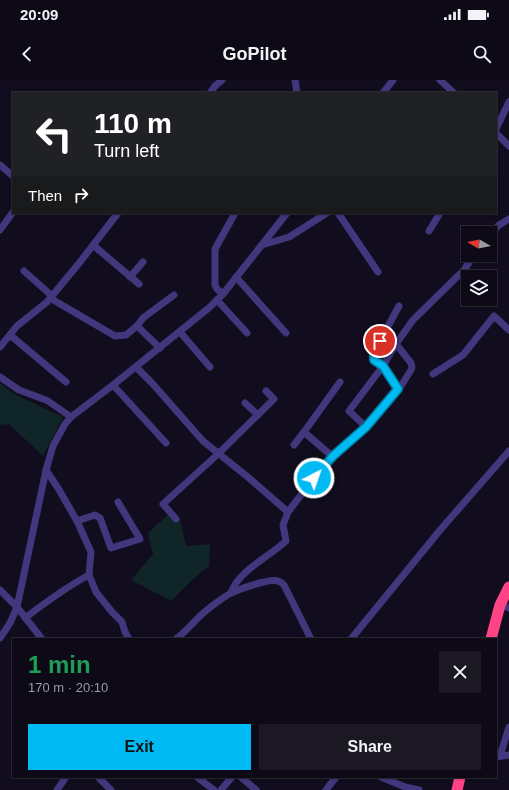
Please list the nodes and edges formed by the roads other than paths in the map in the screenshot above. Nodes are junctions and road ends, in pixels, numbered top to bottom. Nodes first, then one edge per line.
1 (222, 80) edge
2 (295, 80) edge
3 (393, 80) edge
4 (440, 80) edge
5 (211, 92) edge
6 (297, 92) edge
7 (383, 92) edge
8 (453, 92) edge
9 (509, 102) edge
10 (497, 126) edge
11 (497, 134) edge
12 (509, 146) edge
13 (0, 165) edge
14 (12, 175) edge
15 (12, 213) edge
16 (117, 214) edge
17 (234, 214) edge
18 (286, 214) edge
19 (325, 214) edge
20 (339, 214) edge
21 (439, 214) edge
22 (509, 219) edge
23 (497, 227) edge
24 (0, 230) edge
25 (429, 231) dead end
26 (261, 245) junction
27 (93, 246) junction
28 (142, 262) dead end
29 (469, 262) edge
30 (24, 271) dead end
31 (378, 272) dead end
32 (130, 277) junction
33 (236, 277) junction
34 (139, 284) dead end
35 (223, 294) junction
36 (174, 295) dead end
37 (51, 297) junction
38 (217, 300) junction
39 (399, 306) dead end
40 (137, 326) junction
41 (509, 330) edge
42 (180, 332) junction
43 (247, 333) dead end
44 (286, 333) dead end
45 (10, 335) junction
46 (396, 344) junction
47 (0, 347) edge
48 (160, 348) junction
49 (383, 366) junction
50 (136, 367) junction
51 (210, 367) dead end
52 (433, 374) dead end
53 (0, 377) edge
54 (66, 382) dead end
55 (340, 382) dead end
56 (113, 385) junction
57 (398, 389) junction
58 (266, 390) dead end
59 (246, 403) dead end
60 (258, 415) junction
61 (71, 416) junction
62 (366, 427) junction
63 (304, 432) junction
64 (166, 443) dead end
65 (294, 445) dead end
66 (509, 451) edge
67 (218, 454) junction
68 (333, 456) junction
69 (46, 470) junction
70 (118, 502) dead end
71 (288, 512) junction
72 (176, 519) dead end
73 (77, 521) junction
74 (89, 575) junction
75 (509, 587) edge
76 (0, 590) edge
77 (231, 593) junction
78 (504, 607) edge
79 (17, 608) junction
80 (25, 618) junction
81 (0, 638) edge
82 (41, 638) edge
83 (128, 638) edge
84 (177, 638) edge
85 (310, 638) edge
86 (352, 638) edge
87 (491, 638) edge
88 (509, 727) edge
89 (509, 755) edge
90 (498, 757) edge
91 (65, 778) edge
92 (99, 778) edge
93 (198, 778) edge
94 (231, 778) edge
95 (243, 778) edge
96 (335, 778) edge
97 (383, 778) edge
98 (460, 778) edge
99 (57, 790) edge
100 (111, 790) edge
101 (214, 790) edge
102 (221, 790) edge
103 (256, 790) edge
104 (326, 790) edge
105 (419, 790) edge
106 (457, 790) edge

1 - 5 street
2 - 6 street
3 - 7 street
4 - 8 street
9 - 10 street
11 - 12 street
13 - 14 street
15 - 24 street
16 - 27 street
17 - 35 street
18 - 26 street
19 - 26 street
20 - 31 street
21 - 25 street
22 - 23 street
26 - 33 street
27 - 32 street
27 - 37 street
28 - 32 street
29 - 46 street
30 - 37 street
32 - 34 street
33 - 35 street
33 - 44 street
35 - 38 street
36 - 40 street
37 - 40 street
37 - 45 street
38 - 42 street
38 - 43 street
39 - 49 street
40 - 48 street
41 - 52 street
42 - 48 street
42 - 51 street
45 - 47 street
45 - 54 street
46 - 49 street
46 - 57 street
48 - 50 street
49 - 57 street
49 - 62 street
50 - 56 street
50 - 67 street
53 - 61 street
55 - 63 street
56 - 61 street
56 - 64 street
57 - 62 street
58 - 60 street
59 - 60 street
60 - 67 street
61 - 69 street
62 - 68 street
63 - 65 street
63 - 68 street
66 - 86 street
67 - 71 street
67 - 72 street
68 - 71 street
69 - 73 street
69 - 79 street
70 - 73 street
71 - 77 street
73 - 74 street
74 - 80 street
74 - 83 street
75 - 78 highway
76 - 79 street
77 - 84 street
77 - 85 street
78 - 87 highway
79 - 80 street
79 - 81 street
80 - 82 street
88 - 90 street
89 - 90 street
91 - 99 street
92 - 100 street
93 - 101 street
94 - 102 street
95 - 103 street
96 - 104 street
97 - 105 street
98 - 106 highway

